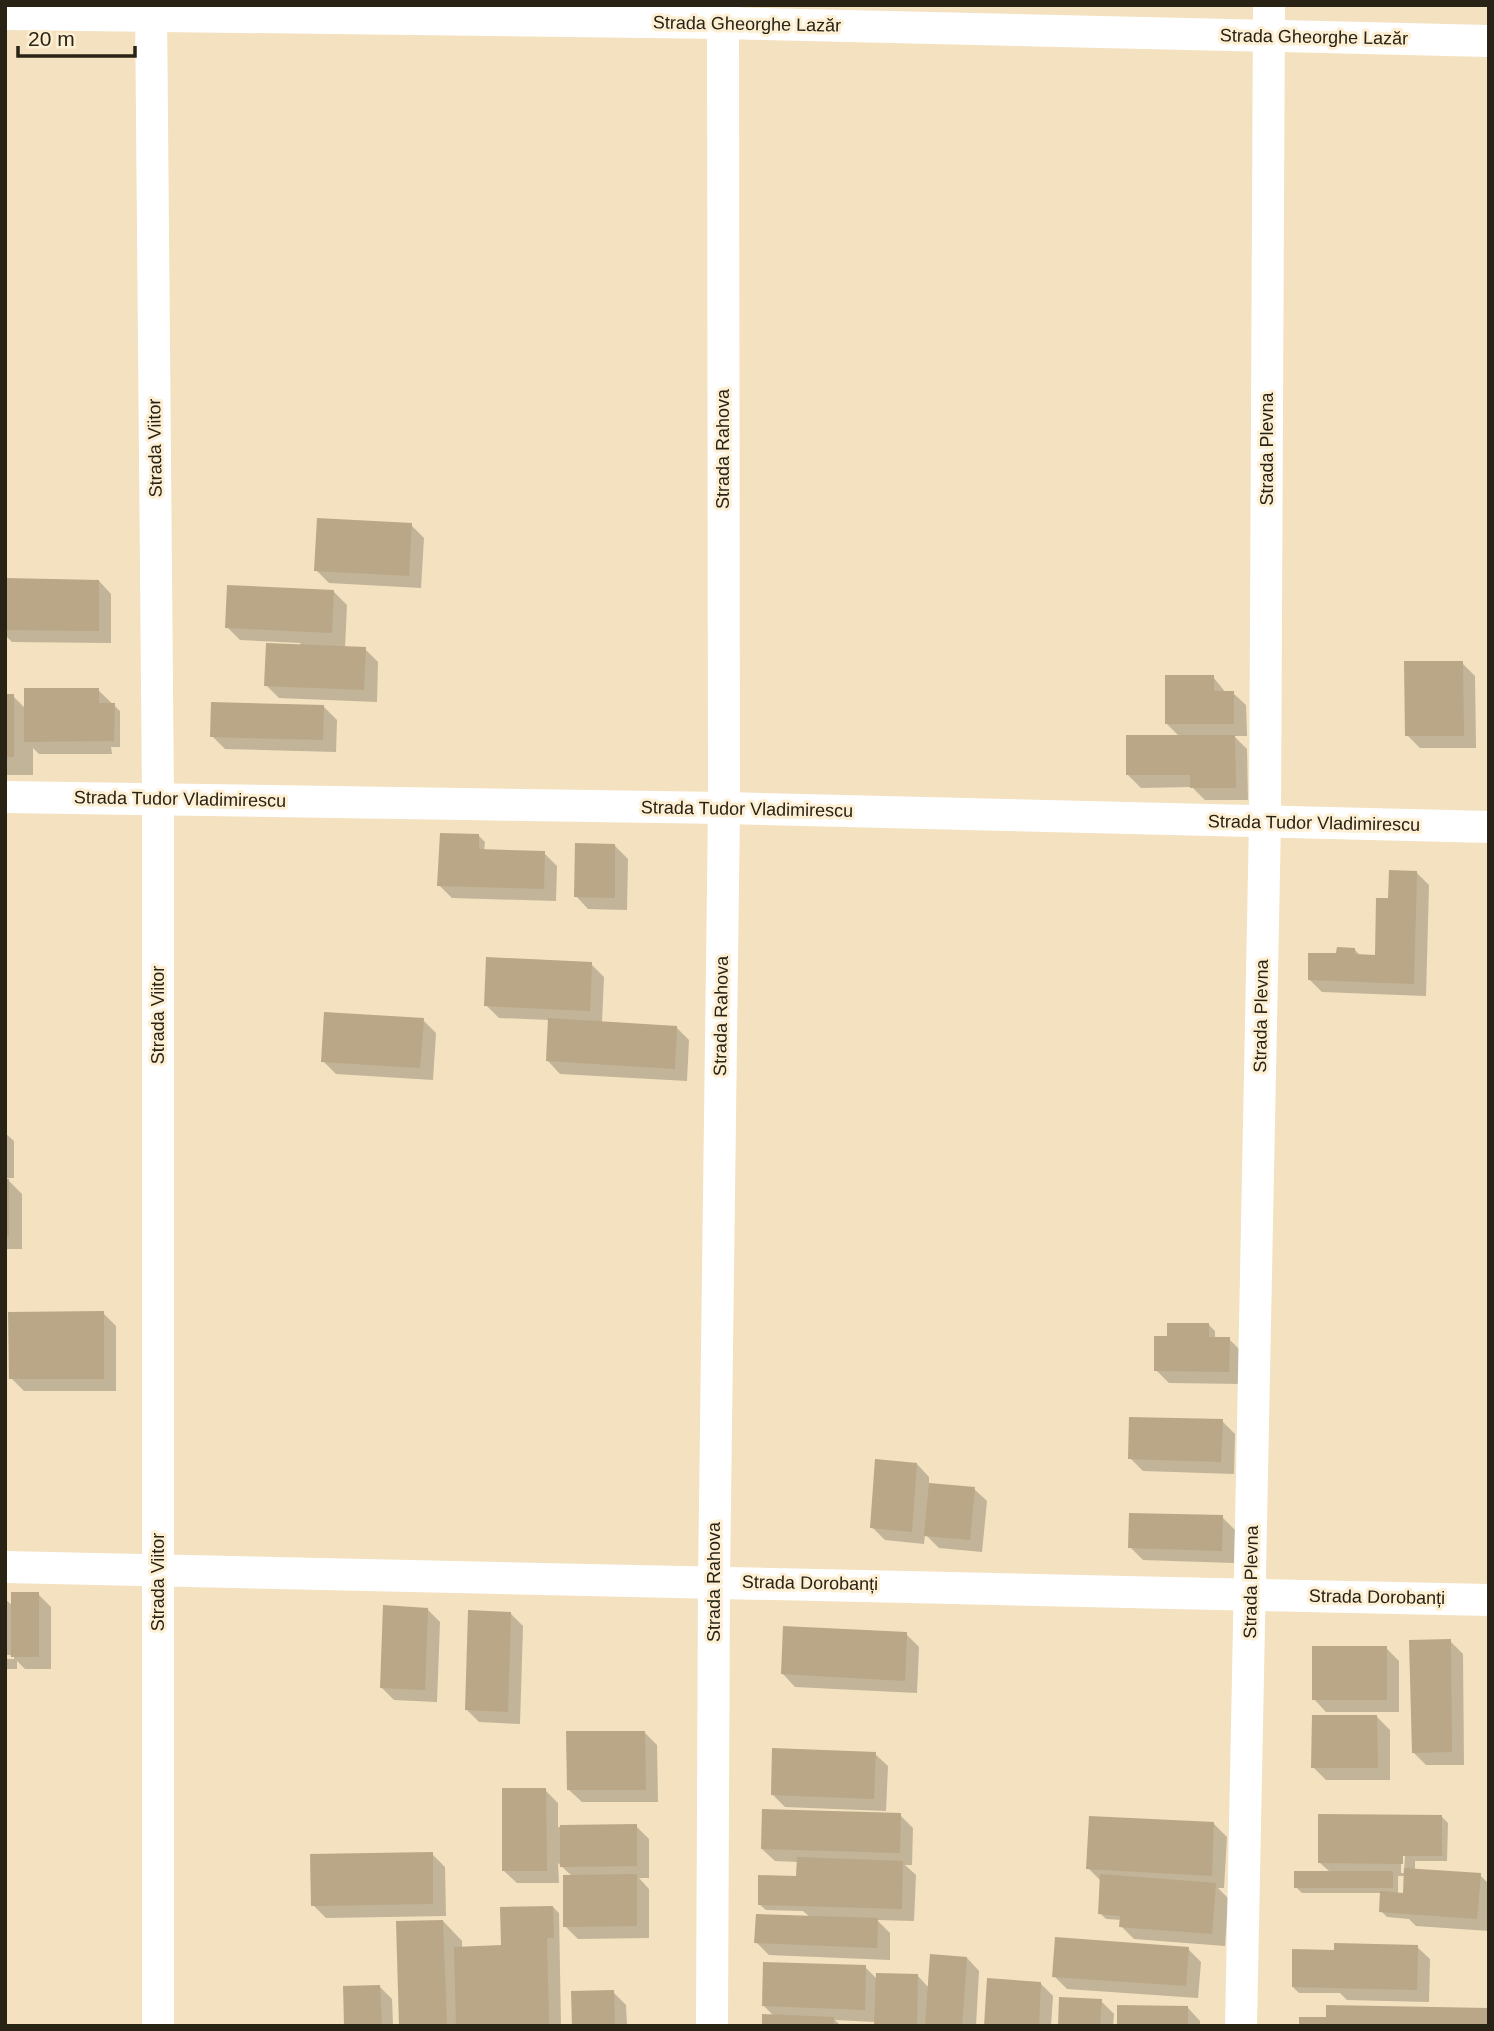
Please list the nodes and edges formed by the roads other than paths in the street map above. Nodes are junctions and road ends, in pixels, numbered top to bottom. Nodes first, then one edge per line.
1 (151, 11) edge
2 (5, 14) edge
3 (723, 14) edge
4 (1269, 21) edge
5 (1489, 41) edge
6 (5, 797) edge
7 (158, 798) junction
8 (724, 808) junction
9 (1265, 822) junction
10 (1489, 827) edge
11 (5, 1567) edge
12 (159, 1571) junction
13 (714, 1581) junction
14 (1251, 1594) junction
15 (1489, 1600) edge
16 (158, 2026) edge
17 (712, 2026) edge
18 (1241, 2026) edge

1 - 2 street, Strada Gheorghe Lazăr
1 - 3 street, Strada Gheorghe Lazăr
1 - 7 street, Strada Viitor
3 - 4 street, Strada Gheorghe Lazăr
3 - 8 street, Strada Rahova
4 - 5 street, Strada Gheorghe Lazăr
4 - 9 street, Strada Plevna
6 - 7 street, Strada Tudor Vladimirescu
7 - 8 street, Strada Tudor Vladimirescu
7 - 12 street, Strada Viitor
8 - 9 street, Strada Tudor Vladimirescu
8 - 13 street, Strada Rahova
9 - 10 street, Strada Tudor Vladimirescu
9 - 14 street, Strada Plevna
11 - 12 street, Strada Dorobanți
12 - 13 street, Strada Dorobanți
12 - 16 street, Strada Viitor
13 - 14 street, Strada Dorobanți
13 - 17 street, Strada Rahova
14 - 15 street, Strada Dorobanți
14 - 18 street, Strada Plevna

